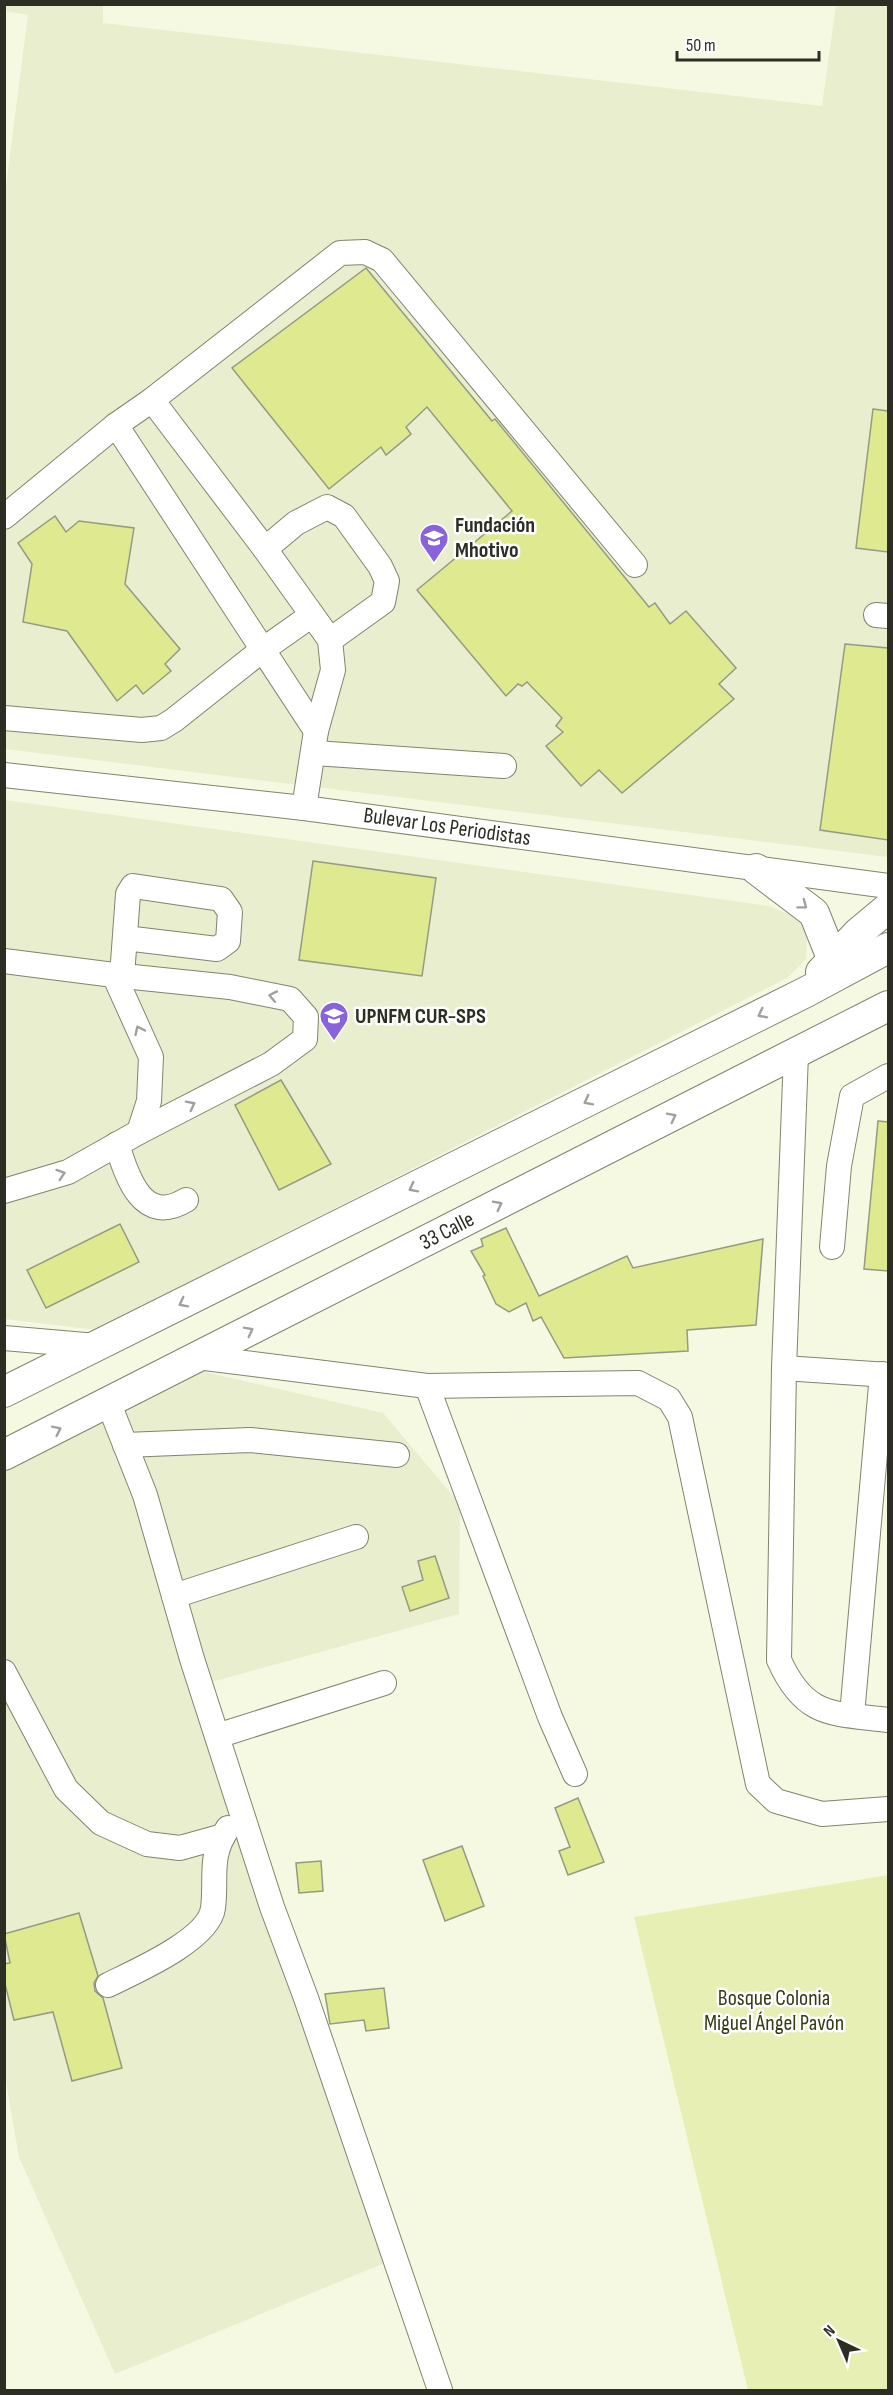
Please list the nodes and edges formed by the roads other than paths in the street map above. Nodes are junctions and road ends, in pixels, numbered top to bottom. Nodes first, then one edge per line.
1 (152, 400) junction
2 (116, 425) junction
3 (4, 517) edge
4 (265, 549) junction
5 (635, 565) dead end
6 (312, 615) junction
7 (330, 640) junction
8 (261, 651) junction
9 (4, 718) edge
10 (315, 742) junction
11 (504, 766) dead end
12 (4, 775) edge
13 (304, 808) junction
14 (756, 869) junction
15 (888, 886) edge
16 (888, 908) edge
17 (125, 938) dead end
18 (888, 948) edge
19 (832, 958) junction
20 (4, 961) edge
21 (118, 975) junction
22 (806, 992) junction
23 (888, 993) edge
24 (888, 1006) edge
25 (796, 1054) junction
26 (888, 1076) edge
27 (139, 1132) junction
28 (117, 1144) junction
29 (4, 1191) edge
30 (186, 1200) dead end
31 (832, 1247) dead end
32 (4, 1338) edge
33 (97, 1346) junction
34 (197, 1357) junction
35 (784, 1368) junction
36 (885, 1375) edge
37 (427, 1386) junction
38 (4, 1392) edge
39 (109, 1404) junction
40 (125, 1445) junction
41 (4, 1455) edge
42 (397, 1455) dead end
43 (357, 1537) dead end
44 (174, 1596) junction
45 (4, 1672) edge
46 (384, 1683) dead end
47 (852, 1716) junction
48 (888, 1720) edge
49 (216, 1736) junction
50 (575, 1774) dead end
51 (888, 1809) edge
52 (240, 1812) junction
53 (223, 1836) junction
54 (108, 1985) dead end
55 (440, 2391) edge

1 - 2 street
1 - 4 street
1 - 5 street
2 - 3 street
2 - 8 street
4 - 6 street
4 - 7 street
6 - 7 street
6 - 8 street
7 - 10 street
8 - 9 street
8 - 10 street
10 - 11 street
10 - 13 street
12 - 13 street, Bulevar Los Periodistas
13 - 14 street, Bulevar Los Periodistas
14 - 15 street, Bulevar Los Periodistas
14 -> 19 main road
16 - 19 main road
17 - 21 street
18 - 22 main road
19 - 22 main road
20 - 21 street
27 -> 21 street
27 -> 21 street
22 -> 33 main road
23 - 25 main road
24 - 25 main road, 33 Calle
34 -> 25 main road, 33 Calle
25 - 35 street
26 - 31 street
27 - 28 street
29 -> 28 street
28 - 30 street
32 - 33 street
33 - 38 main road
34 - 37 street
34 - 39 main road, 33 Calle
35 - 36 street
35 - 47 street
36 - 47 street
37 - 50 street
37 - 51 street
39 - 40 street
41 -> 39 main road, 33 Calle
40 - 42 street
40 - 44 street
43 - 44 street
44 - 49 street
45 - 53 street
46 - 49 street
47 - 48 street
49 - 52 street
52 - 53 street
52 - 55 street
53 - 54 street

